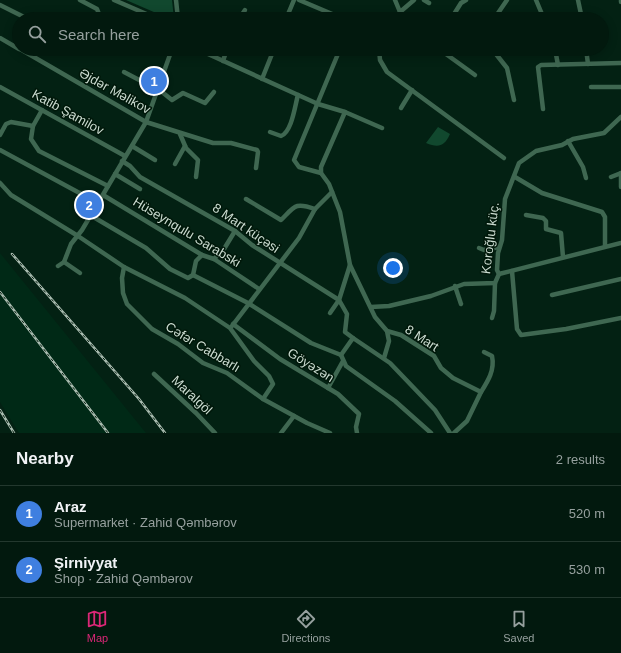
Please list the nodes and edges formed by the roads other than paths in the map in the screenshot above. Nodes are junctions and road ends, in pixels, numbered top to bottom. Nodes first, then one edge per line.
1 (80, 0) edge
2 (114, 0) edge
3 (176, 0) edge
4 (294, 0) edge
5 (299, 0) edge
6 (396, 0) edge
7 (414, 0) edge
8 (466, 0) edge
9 (507, 0) edge
10 (536, 0) edge
11 (578, 0) edge
12 (0, 5) edge
13 (14, 12) edge
14 (98, 12) edge
15 (142, 12) edge
16 (177, 12) edge
17 (289, 12) edge
18 (327, 12) edge
19 (400, 12) joint
20 (455, 12) edge
21 (499, 12) edge
22 (541, 12) edge
23 (581, 12) edge
24 (0, 38) edge
25 (12, 45) edge
26 (31, 56) edge
27 (169, 56) edge
28 (212, 56) edge
29 (224, 56) edge
30 (271, 56) edge
31 (337, 56) edge
32 (380, 56) edge
33 (449, 56) edge
34 (498, 56) edge
35 (556, 56) edge
36 (587, 56) edge
37 (222, 61) junction
38 (621, 63) edge
39 (588, 64) junction
40 (558, 65) junction
41 (124, 72) dead end
42 (475, 75) dead end
43 (262, 79) junction
44 (621, 86) edge
45 (0, 87) edge
46 (591, 87) dead end
47 (157, 90) junction
48 (412, 90) junction
49 (214, 92) dead end
50 (298, 95) junction
51 (514, 100) dead end
52 (318, 104) junction
53 (401, 108) dead end
54 (543, 109) dead end
55 (42, 110) junction
56 (344, 112) junction
57 (621, 117) edge
58 (146, 122) junction
59 (33, 126) junction
60 (382, 128) dead end
61 (270, 132) dead end
62 (180, 134) junction
63 (0, 135) edge
64 (568, 141) junction
65 (132, 146) junction
66 (185, 146) junction
67 (0, 150) edge
68 (125, 156) junction
69 (504, 158) dead end
70 (155, 160) dead end
71 (122, 161) junction
72 (175, 164) dead end
73 (256, 168) dead end
74 (320, 173) junction
75 (621, 173) edge
76 (115, 174) junction
77 (196, 177) dead end
78 (515, 177) junction
79 (611, 177) dead end
80 (586, 178) dead end
81 (0, 183) edge
82 (108, 186) junction
83 (621, 186) edge
84 (140, 189) dead end
85 (332, 192) junction
86 (103, 195) junction
87 (246, 199) dead end
88 (98, 203) junction
89 (315, 209) junction
90 (90, 215) junction
91 (526, 215) dead end
92 (235, 231) junction
93 (78, 236) junction
94 (621, 243) edge
95 (605, 246) junction
96 (500, 247) junction
97 (479, 248) dead end
98 (202, 255) junction
99 (562, 257) junction
100 (214, 259) junction
101 (64, 262) junction
102 (280, 264) junction
103 (350, 265) junction
104 (58, 266) dead end
105 (124, 267) junction
106 (512, 271) junction
107 (80, 273) dead end
108 (499, 274) junction
109 (193, 275) junction
110 (621, 279) edge
111 (495, 282) junction
112 (455, 286) junction
113 (259, 289) junction
114 (552, 295) dead end
115 (339, 300) junction
116 (248, 303) junction
117 (461, 304) dead end
118 (371, 308) junction
119 (330, 313) dead end
120 (492, 318) dead end
121 (621, 318) edge
122 (232, 326) junction
123 (387, 332) junction
124 (353, 338) junction
125 (484, 352) dead end
126 (340, 355) junction
127 (384, 358) junction
128 (343, 361) junction
129 (154, 374) dead end
130 (328, 388) junction
131 (481, 392) junction
132 (263, 399) junction
133 (294, 416) junction
134 (322, 432) edge
135 (447, 432) edge
136 (215, 433) edge
137 (281, 433) edge
138 (330, 433) edge
139 (358, 433) edge
140 (432, 433) edge
141 (454, 433) edge

1 - 14 street
2 - 15 street
3 - 16 street
4 - 17 street
5 - 18 street
6 - 19 street
7 - 19 street
8 - 20 street
9 - 21 street
10 - 22 street
11 - 23 street
12 - 13 street
24 - 25 street, Əjdər Məlikov
26 - 58 street, Əjdər Məlikov
27 - 47 street
28 - 37 street
29 - 37 street
30 - 43 street
31 - 52 street
32 - 48 street
33 - 42 street
34 - 51 street
35 - 40 street
36 - 39 street
37 - 43 street
38 - 39 street
39 - 40 street
40 - 54 street
41 - 47 street
43 - 50 street
44 - 46 street
45 - 55 street, Katib Şamilov
47 - 49 street
47 - 58 street
48 - 53 street
48 - 69 street
50 - 52 street
50 - 61 street
52 - 56 street
52 - 74 street
55 - 59 street
55 - 68 street, Katib Şamilov
56 - 60 street
56 - 74 street
57 - 64 street, Koroğlu küç.
58 - 62 street, Əjdər Məlikov
58 - 65 street
59 - 63 street
59 - 82 street
62 - 66 street
62 - 73 street, Əjdər Məlikov
64 - 78 street, Koroğlu küç.
64 - 80 street
65 - 68 street
65 - 70 street
66 - 72 street
66 - 77 street
67 - 88 street
68 - 71 street
71 - 76 street
71 - 92 street, 8 Mart küçəsi
74 - 85 street
75 - 79 street
75 - 83 street
76 - 82 street
76 - 84 street
78 - 95 street
78 - 96 street, Koroğlu küç.
81 - 93 street, Cəfər Cabbarlı
82 - 86 street
85 - 89 street
85 - 103 street
86 - 88 street
86 - 98 street, Hüseynqulu Sarabski
87 - 89 street
88 - 90 street
89 - 102 street
90 - 93 street
90 - 109 street, Göyəzən
91 - 99 street
92 - 100 street
92 - 102 street, 8 Mart küçəsi
93 - 101 street
93 - 105 street, Cəfər Cabbarlı
94 - 95 street
95 - 99 street
96 - 97 street
96 - 108 street, Koroğlu küç.
98 - 100 street, Hüseynqulu Sarabski
98 - 109 street
99 - 106 street
100 - 113 street, Hüseynqulu Sarabski
101 - 104 street
101 - 107 street
102 - 113 street
102 - 115 street, 8 Mart küçəsi
103 - 115 street
103 - 118 street
105 - 122 street, Cəfər Cabbarlı
105 - 132 street, Cəfər Cabbarlı
106 - 108 street
106 - 121 street
108 - 111 street, Koroğlu küç.
109 - 116 street, Göyəzən
110 - 114 street
111 - 112 street, Koroğlu küç.
111 - 120 street
112 - 117 street
112 - 118 street, Koroğlu küç.
113 - 116 street
115 - 119 street
115 - 124 street
116 - 122 street
116 - 126 street, Göyəzən
118 - 123 street
122 - 130 street, Göyəzən
122 - 132 street, Cəfər Cabbarlı
123 - 127 street
123 - 131 street, 8 Mart
124 - 126 street, Göyəzən
124 - 127 street
125 - 131 street
126 - 128 street
127 - 135 street
128 - 130 street
128 - 140 street
129 - 136 street, Maralgöl
130 - 139 street, Göyəzən
131 - 141 street
132 - 133 street, Cəfər Cabbarlı
133 - 134 street, Cəfər Cabbarlı
133 - 137 street
134 - 138 street, Cəfər Cabbarlı

